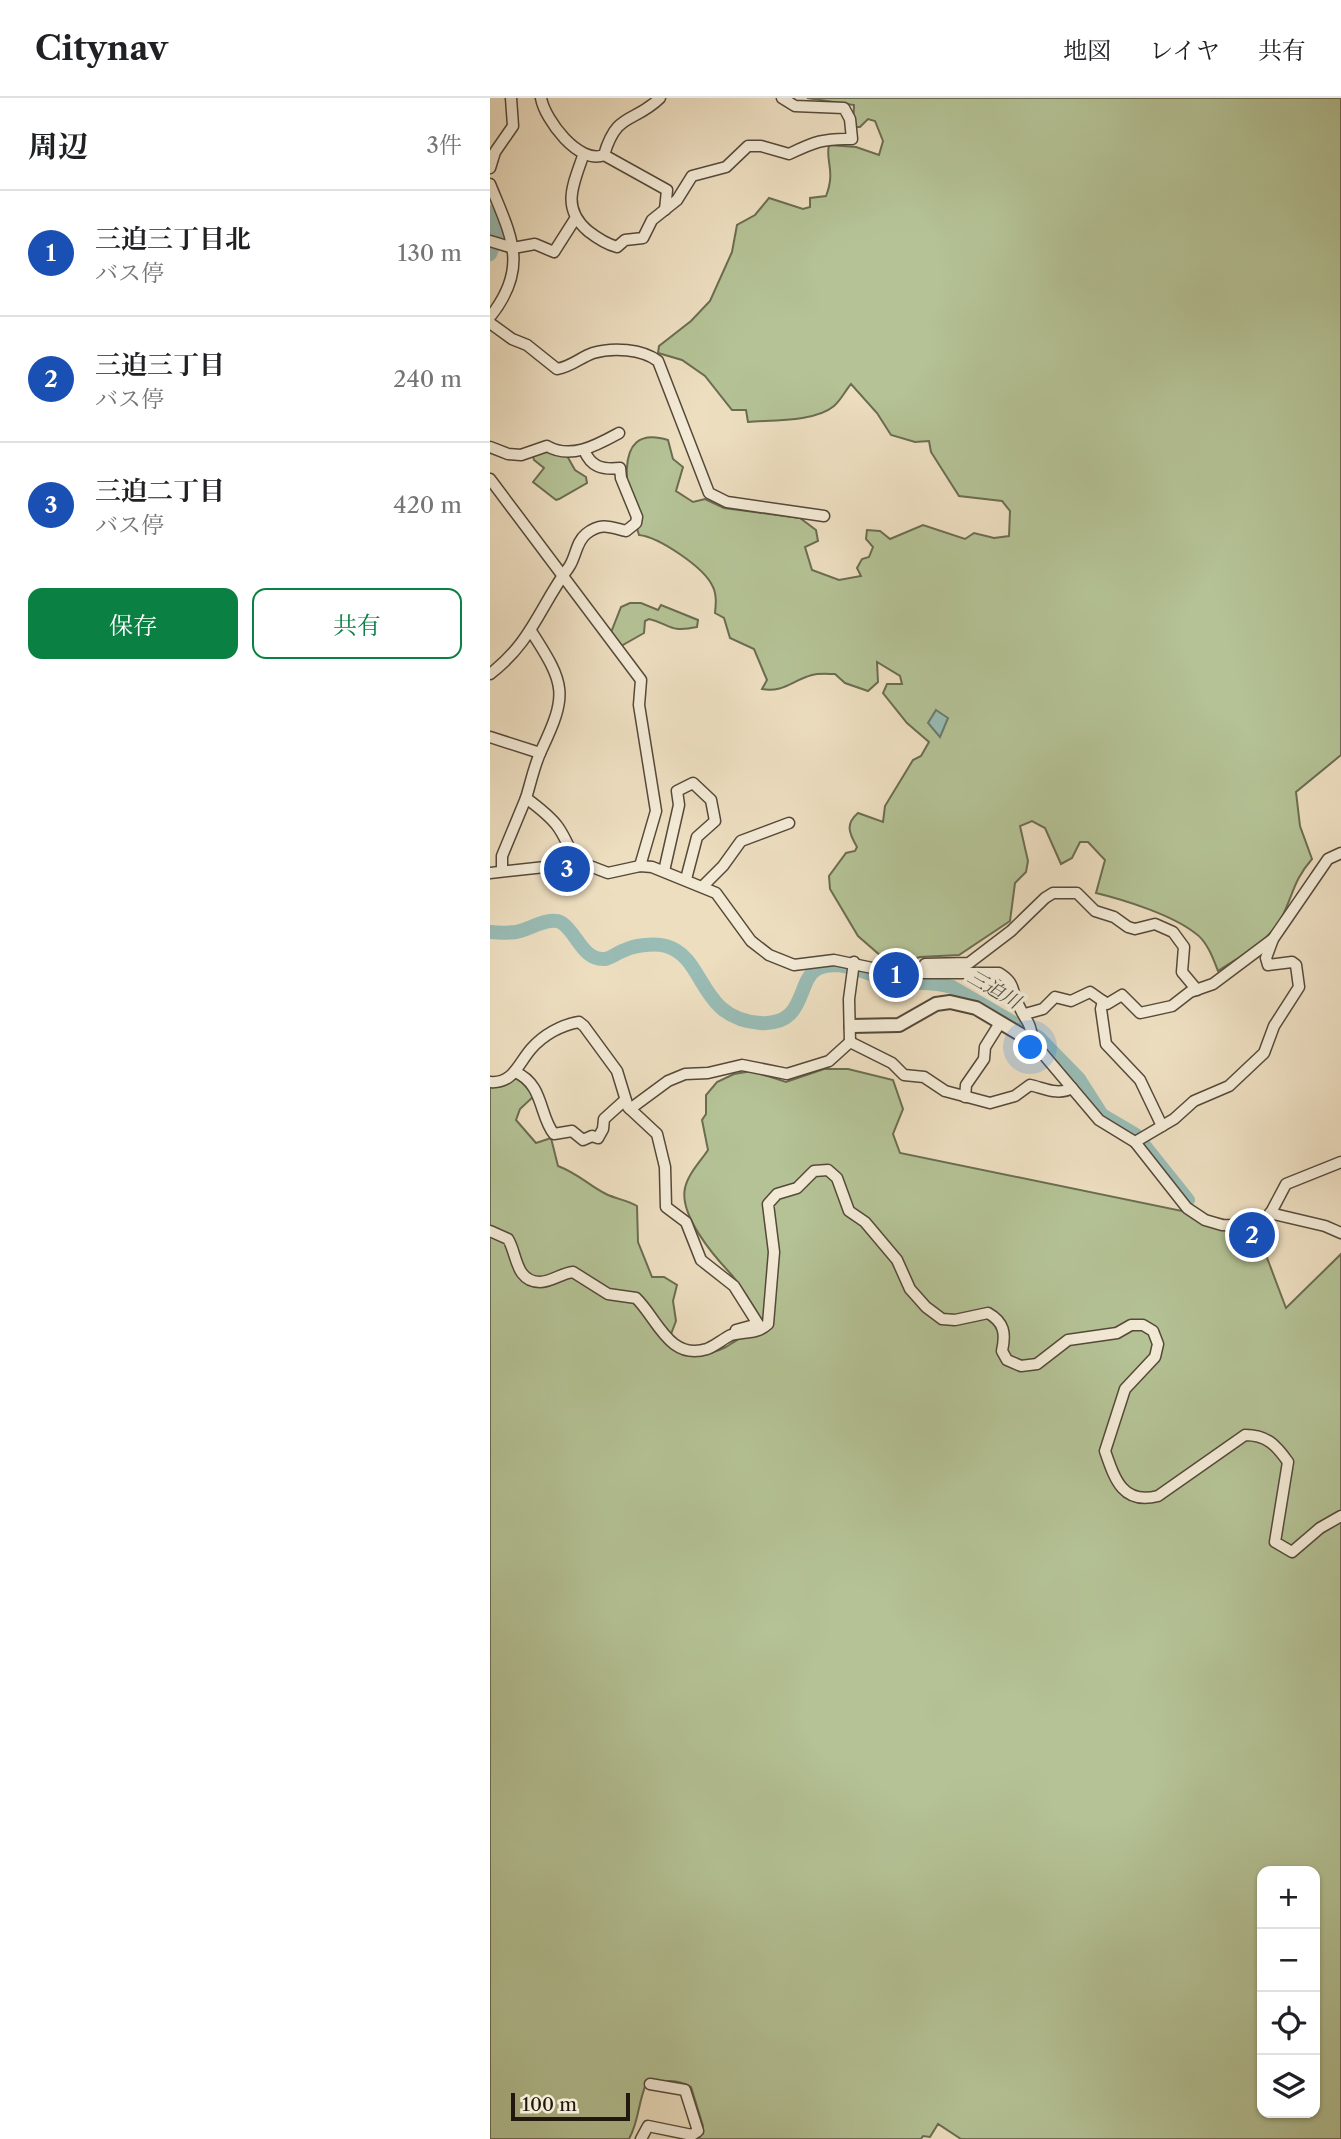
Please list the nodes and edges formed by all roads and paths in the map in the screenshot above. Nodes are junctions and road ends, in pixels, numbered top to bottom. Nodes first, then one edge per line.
1 (511, 98) edge
2 (541, 98) edge
3 (660, 98) edge
4 (782, 98) edge
5 (604, 155) junction
6 (583, 156) junction
7 (490, 168) edge
8 (490, 184) edge
9 (665, 210) junction
10 (575, 219) junction
11 (490, 241) edge
12 (513, 248) junction
13 (490, 317) edge
14 (490, 323) edge
15 (619, 433) dead end
16 (490, 447) edge
17 (584, 450) junction
18 (490, 479) edge
19 (824, 516) dead end
20 (562, 574) junction
21 (531, 631) junction
22 (490, 674) edge
23 (490, 737) edge
24 (540, 753) junction
25 (526, 798) junction
26 (789, 823) dead end
27 (1341, 853) edge
28 (576, 863) junction
29 (640, 866) junction
30 (502, 871) junction
31 (664, 871) junction
32 (490, 873) edge
33 (686, 879) junction
34 (703, 886) junction
35 (1273, 939) junction
36 (853, 967) junction
37 (920, 973) junction
38 (1198, 990) junction
39 (1103, 1001) junction
40 (1025, 1014) junction
41 (1000, 1023) junction
42 (851, 1026) junction
43 (1032, 1035) junction
44 (850, 1042) junction
45 (515, 1072) junction
46 (490, 1082) edge
47 (1072, 1087) junction
48 (965, 1097) junction
49 (627, 1104) junction
50 (1162, 1126) junction
51 (1138, 1140) junction
52 (1341, 1162) edge
53 (1270, 1213) junction
54 (490, 1231) edge
55 (1341, 1233) edge
56 (732, 1335) junction
57 (1341, 1516) edge
58 (650, 2084) dead end
59 (641, 2139) edge

1 - 7 street
2 - 6 street
3 - 5 street
4 - 9 street
5 - 6 street
5 - 9 street
6 - 10 street
8 - 12 street
9 - 10 street
10 - 12 street
11 - 12 street
12 - 13 street
14 - 19 street
15 - 17 street
16 - 17 street
17 - 20 street
18 - 20 street
20 - 21 street
20 - 29 street
21 - 22 street
21 - 24 street
23 - 24 street
24 - 25 street
25 - 28 street
25 - 30 street
26 - 34 street
27 - 35 street
28 - 29 street
28 - 30 street
29 - 31 street
30 - 32 street
31 - 33 street
31 - 33 street
33 - 34 street
34 - 36 street
35 - 38 street
35 - 50 street
36 - 37 street
36 - 42 street
37 - 38 street
37 - 40 street
38 - 39 street
39 - 40 street
39 - 50 street
40 - 43 street
41 - 42 street
41 - 43 street
41 - 48 street
42 - 44 street
43 - 47 street
44 - 48 street
44 - 49 street
45 - 46 street
45 - 49 street
45 - 49 street
47 - 48 street
47 - 51 street
49 - 56 street
50 - 51 street
51 - 53 street
52 - 53 street
53 - 55 street
54 - 56 street
56 - 57 street
58 - 59 street

